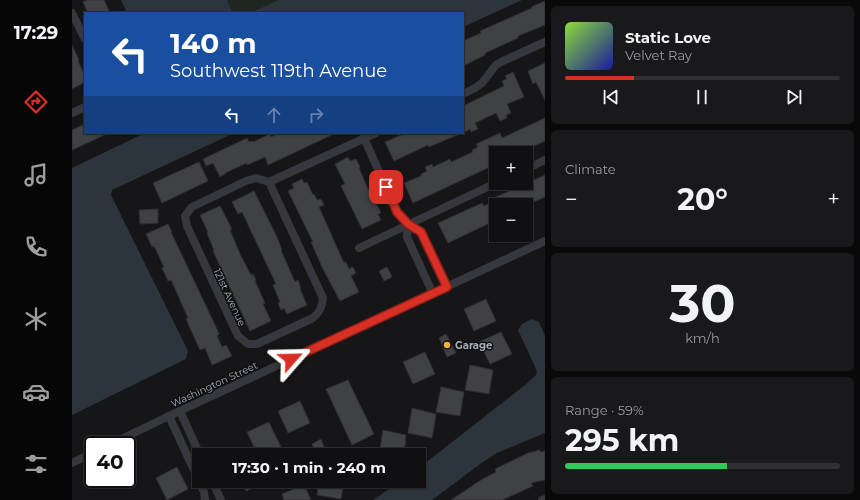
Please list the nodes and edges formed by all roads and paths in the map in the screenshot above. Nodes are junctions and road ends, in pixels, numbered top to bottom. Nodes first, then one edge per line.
1 (72, 13) edge
2 (84, 37) edge
3 (545, 42) edge
4 (464, 94) edge
5 (84, 107) edge
6 (72, 113) edge
7 (374, 134) edge
8 (364, 138) junction
9 (545, 160) edge
10 (533, 166) edge
11 (269, 182) junction
12 (489, 186) edge
13 (408, 224) junction
14 (545, 241) edge
15 (359, 248) dead end
16 (447, 287) junction
17 (433, 294) junction
18 (180, 411) junction
19 (169, 416) junction
20 (128, 436) edge
21 (195, 445) junction
22 (196, 448) edge
23 (185, 450) junction
24 (84, 457) edge
25 (72, 463) edge
26 (192, 466) edge
27 (215, 488) edge
28 (205, 496) edge
29 (545, 498) edge
30 (211, 500) edge
31 (221, 500) edge
32 (542, 500) edge

1 - 2 street
3 - 4 street
5 - 6 street
7 - 8 street
8 - 11 street
8 - 13 street
9 - 10 street
11 - 11 street, 121st Avenue
12 - 13 street
13 - 15 street
13 - 16 street
13 - 17 street
14 - 16 street, Washington Street
16 - 17 street, Washington Street
17 - 18 street, Washington Street
18 - 19 street, Washington Street
18 - 21 street
19 - 20 street, Washington Street
19 - 23 street
21 - 22 street
21 - 23 street
23 - 26 street
24 - 25 street
27 - 31 street
28 - 30 street
29 - 32 street

